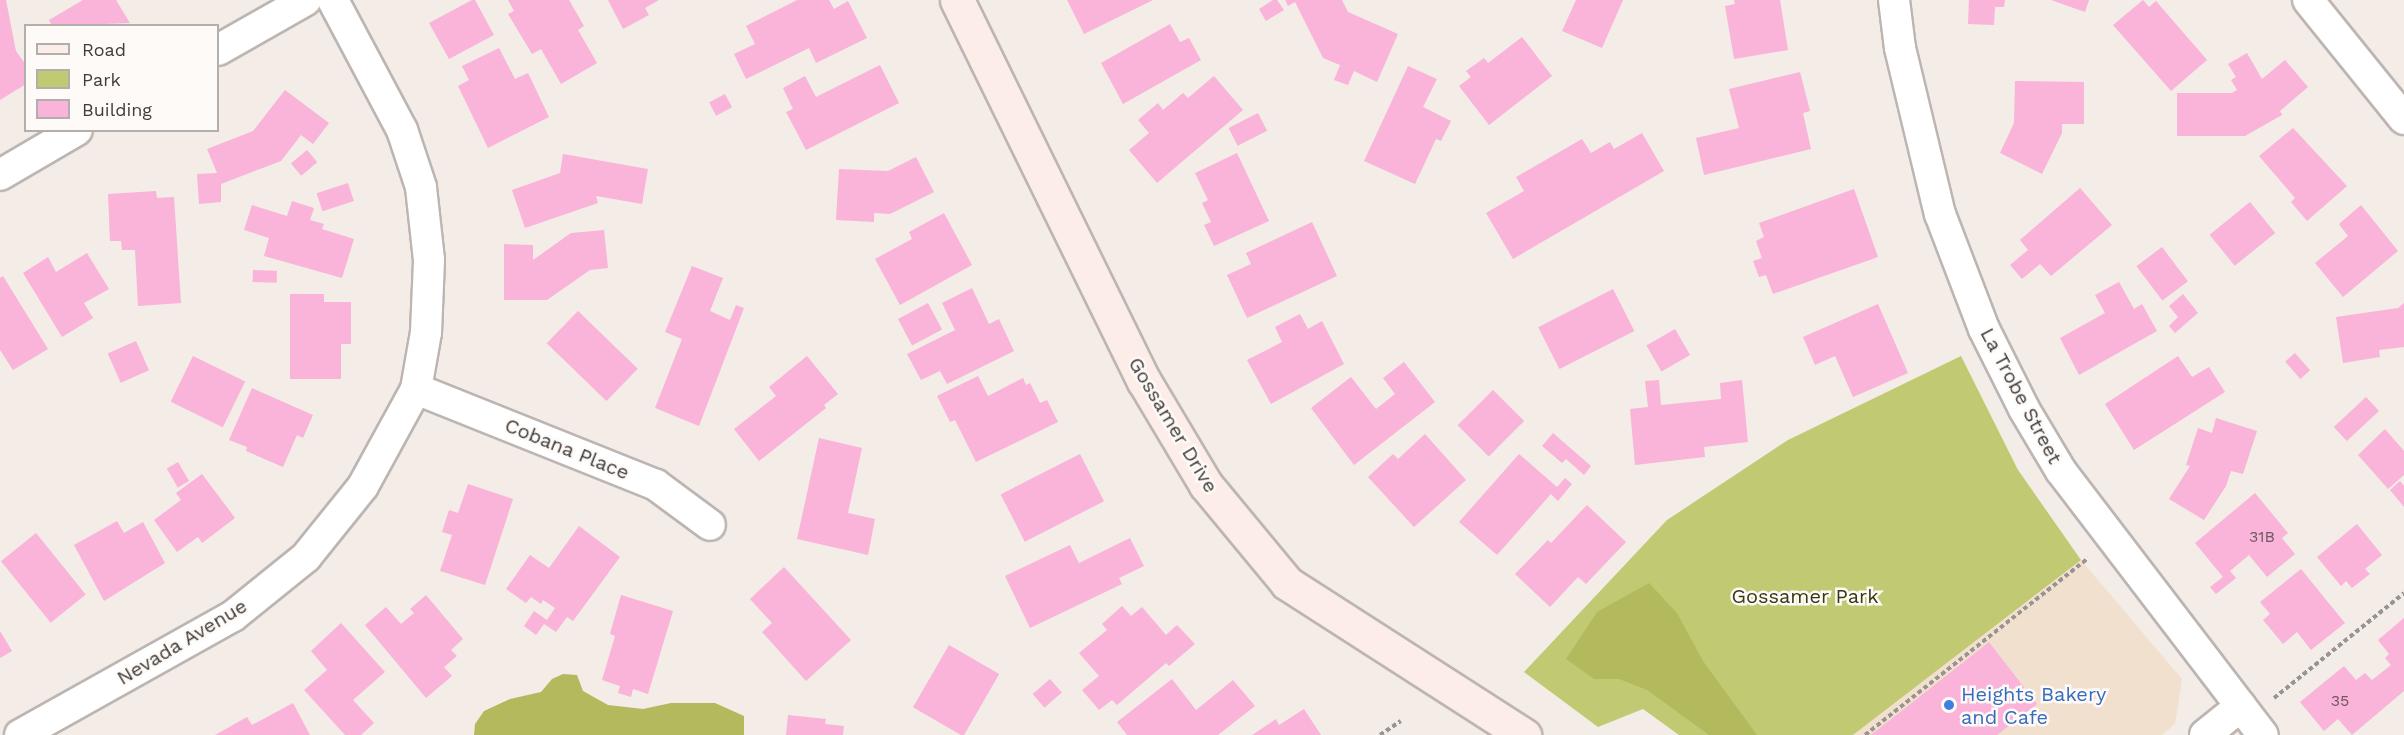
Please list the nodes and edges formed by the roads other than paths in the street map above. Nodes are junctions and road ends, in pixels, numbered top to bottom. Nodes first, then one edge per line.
1 (306, 0) edge
2 (333, 0) edge
3 (957, 0) edge
4 (1894, 0) edge
5 (2308, 0) edge
6 (219, 50) edge
7 (2404, 119) edge
8 (74, 132) edge
9 (0, 175) edge
10 (416, 389) junction
11 (710, 525) dead end
12 (2256, 726) edge
13 (20, 735) edge
14 (1524, 735) edge
15 (2205, 735) edge

1 - 6 street
2 - 10 street, Nevada Avenue
3 - 14 main road, Gossamer Drive
4 - 12 street, La Trobe Street
5 - 7 street
8 - 9 street
10 - 11 street, Cobana Place
10 - 13 street, Nevada Avenue
12 - 15 street

